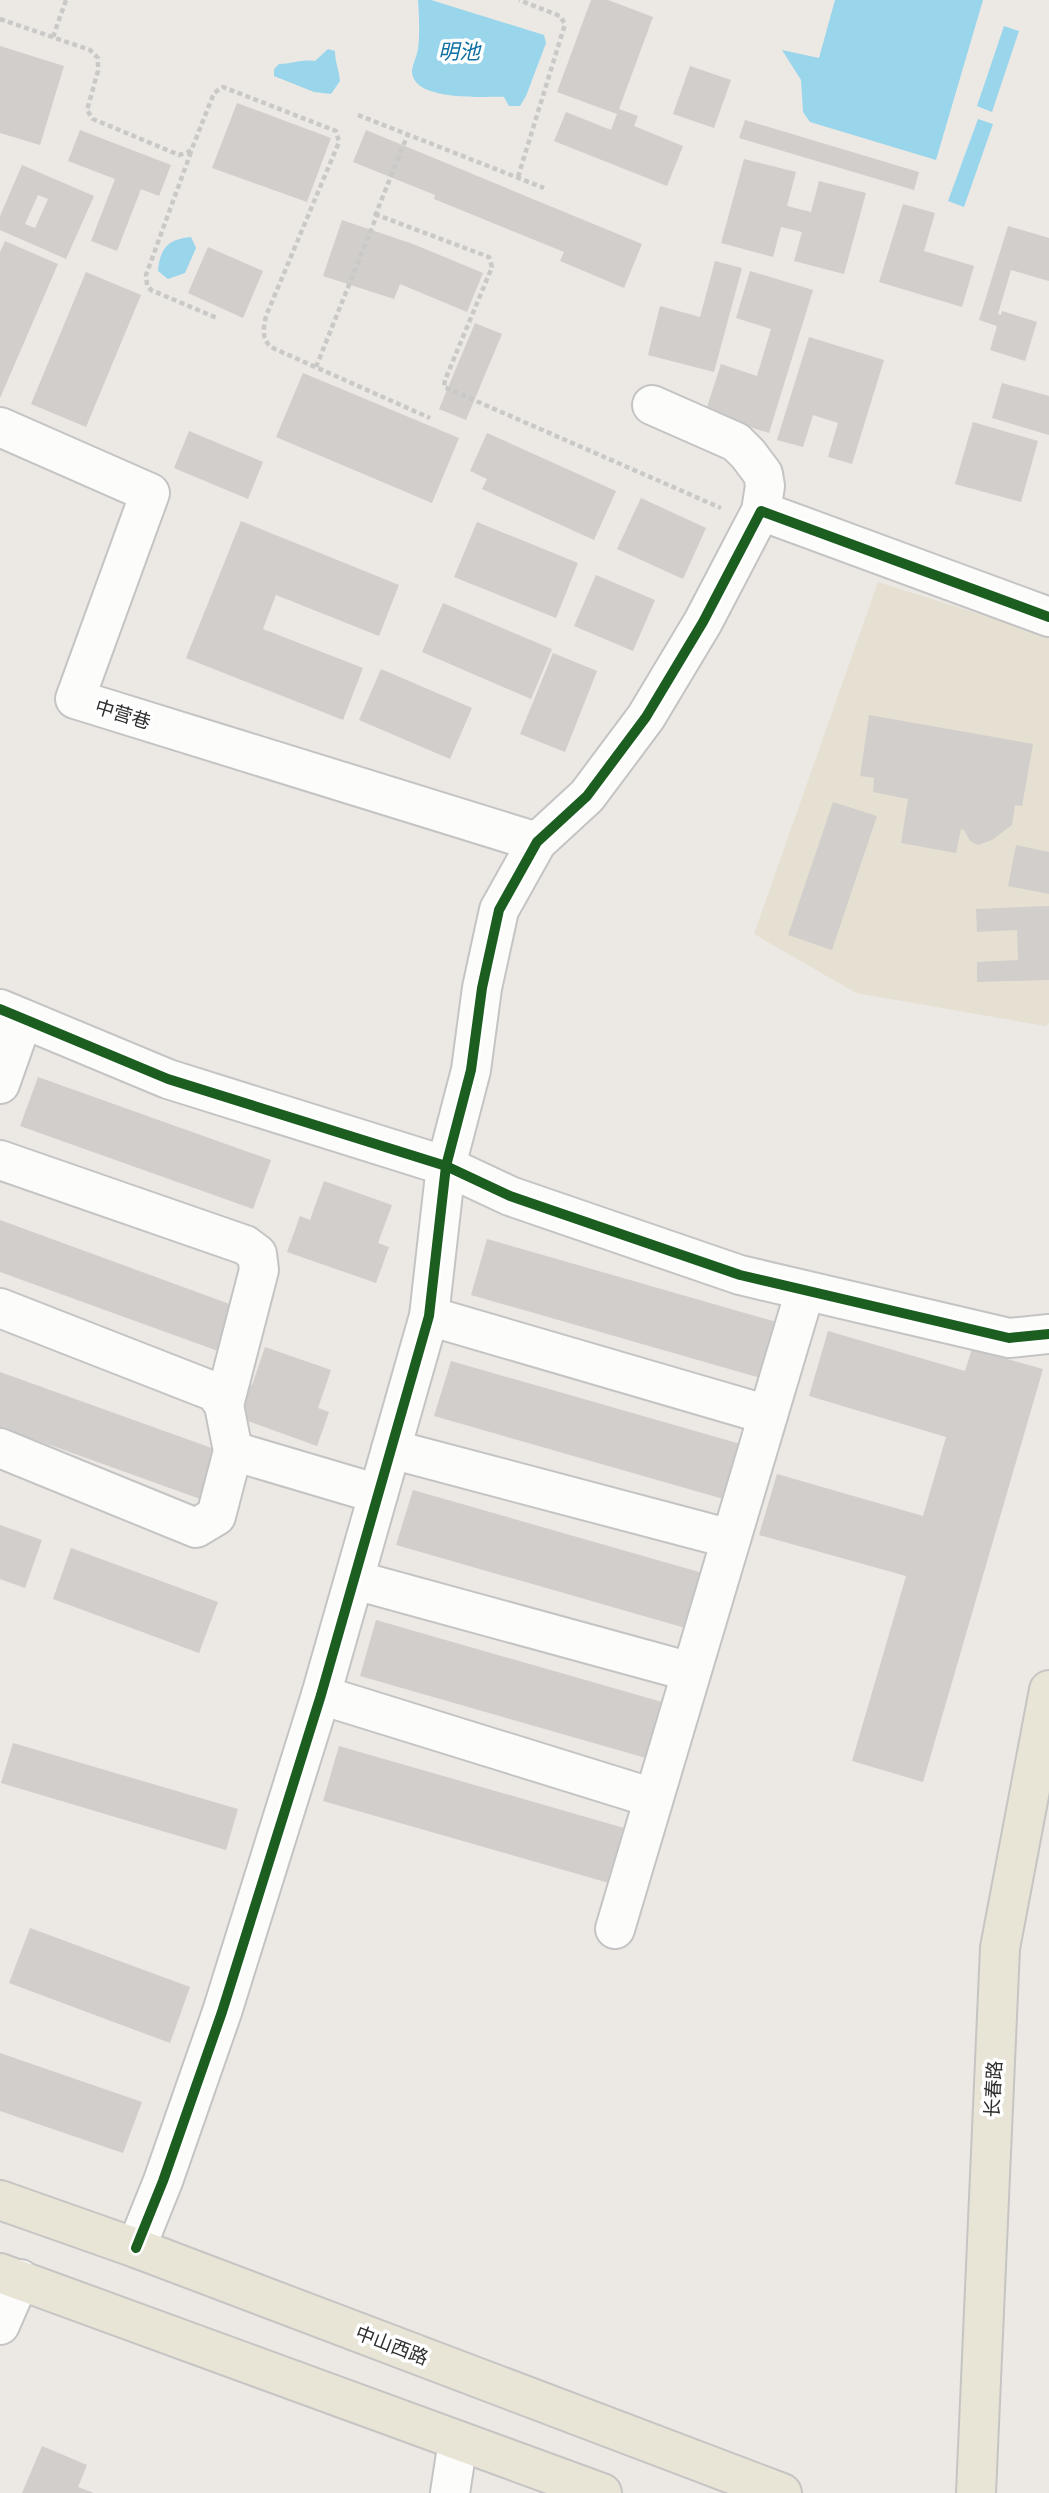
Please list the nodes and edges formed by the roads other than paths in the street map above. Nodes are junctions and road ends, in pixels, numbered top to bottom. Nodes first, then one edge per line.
1 (652, 405) dead end
2 (0, 427) edge
3 (758, 517) junction
4 (1049, 617) edge
5 (537, 842) junction
6 (11, 1014) edge
7 (0, 1084) edge
8 (0, 1160) edge
9 (446, 1166) junction
10 (805, 1291) junction
11 (0, 1308) edge
12 (429, 1316) junction
13 (1049, 1334) edge
14 (224, 1405) junction
15 (768, 1415) junction
16 (0, 1448) edge
17 (391, 1449) junction
18 (233, 1451) junction
19 (378, 1494) junction
20 (731, 1539) junction
21 (355, 1580) junction
22 (691, 1672) junction
23 (1049, 1689) edge
24 (321, 1695) junction
25 (653, 1798) junction
26 (615, 1929) dead end
27 (0, 2200) edge
28 (136, 2248) junction
29 (10, 2276) edge
30 (0, 2325) edge
31 (458, 2441) junction
32 (450, 2493) edge
33 (602, 2493) edge
34 (782, 2493) edge
35 (976, 2493) edge

1 - 3 street
2 - 5 street, 中营巷
3 - 4 street
3 - 5 street
5 - 9 street
6 - 7 street
6 - 9 street
8 - 14 street
9 - 10 street
9 - 12 street
10 - 13 street
10 - 15 street
11 - 14 street
12 - 15 street
12 - 17 street
14 - 18 street
15 - 20 street
16 - 18 street
17 - 19 street
17 - 20 street
18 - 19 street
19 - 21 street
20 - 22 street
21 - 22 street
21 - 24 street
22 - 25 street
23 - 35 main road, 长春路
24 - 25 street
24 - 28 street
25 - 26 street
27 - 28 main road, 中山西路
28 - 34 main road, 中山西路
29 - 30 street
29 - 31 main road
31 - 32 street
31 - 33 main road

